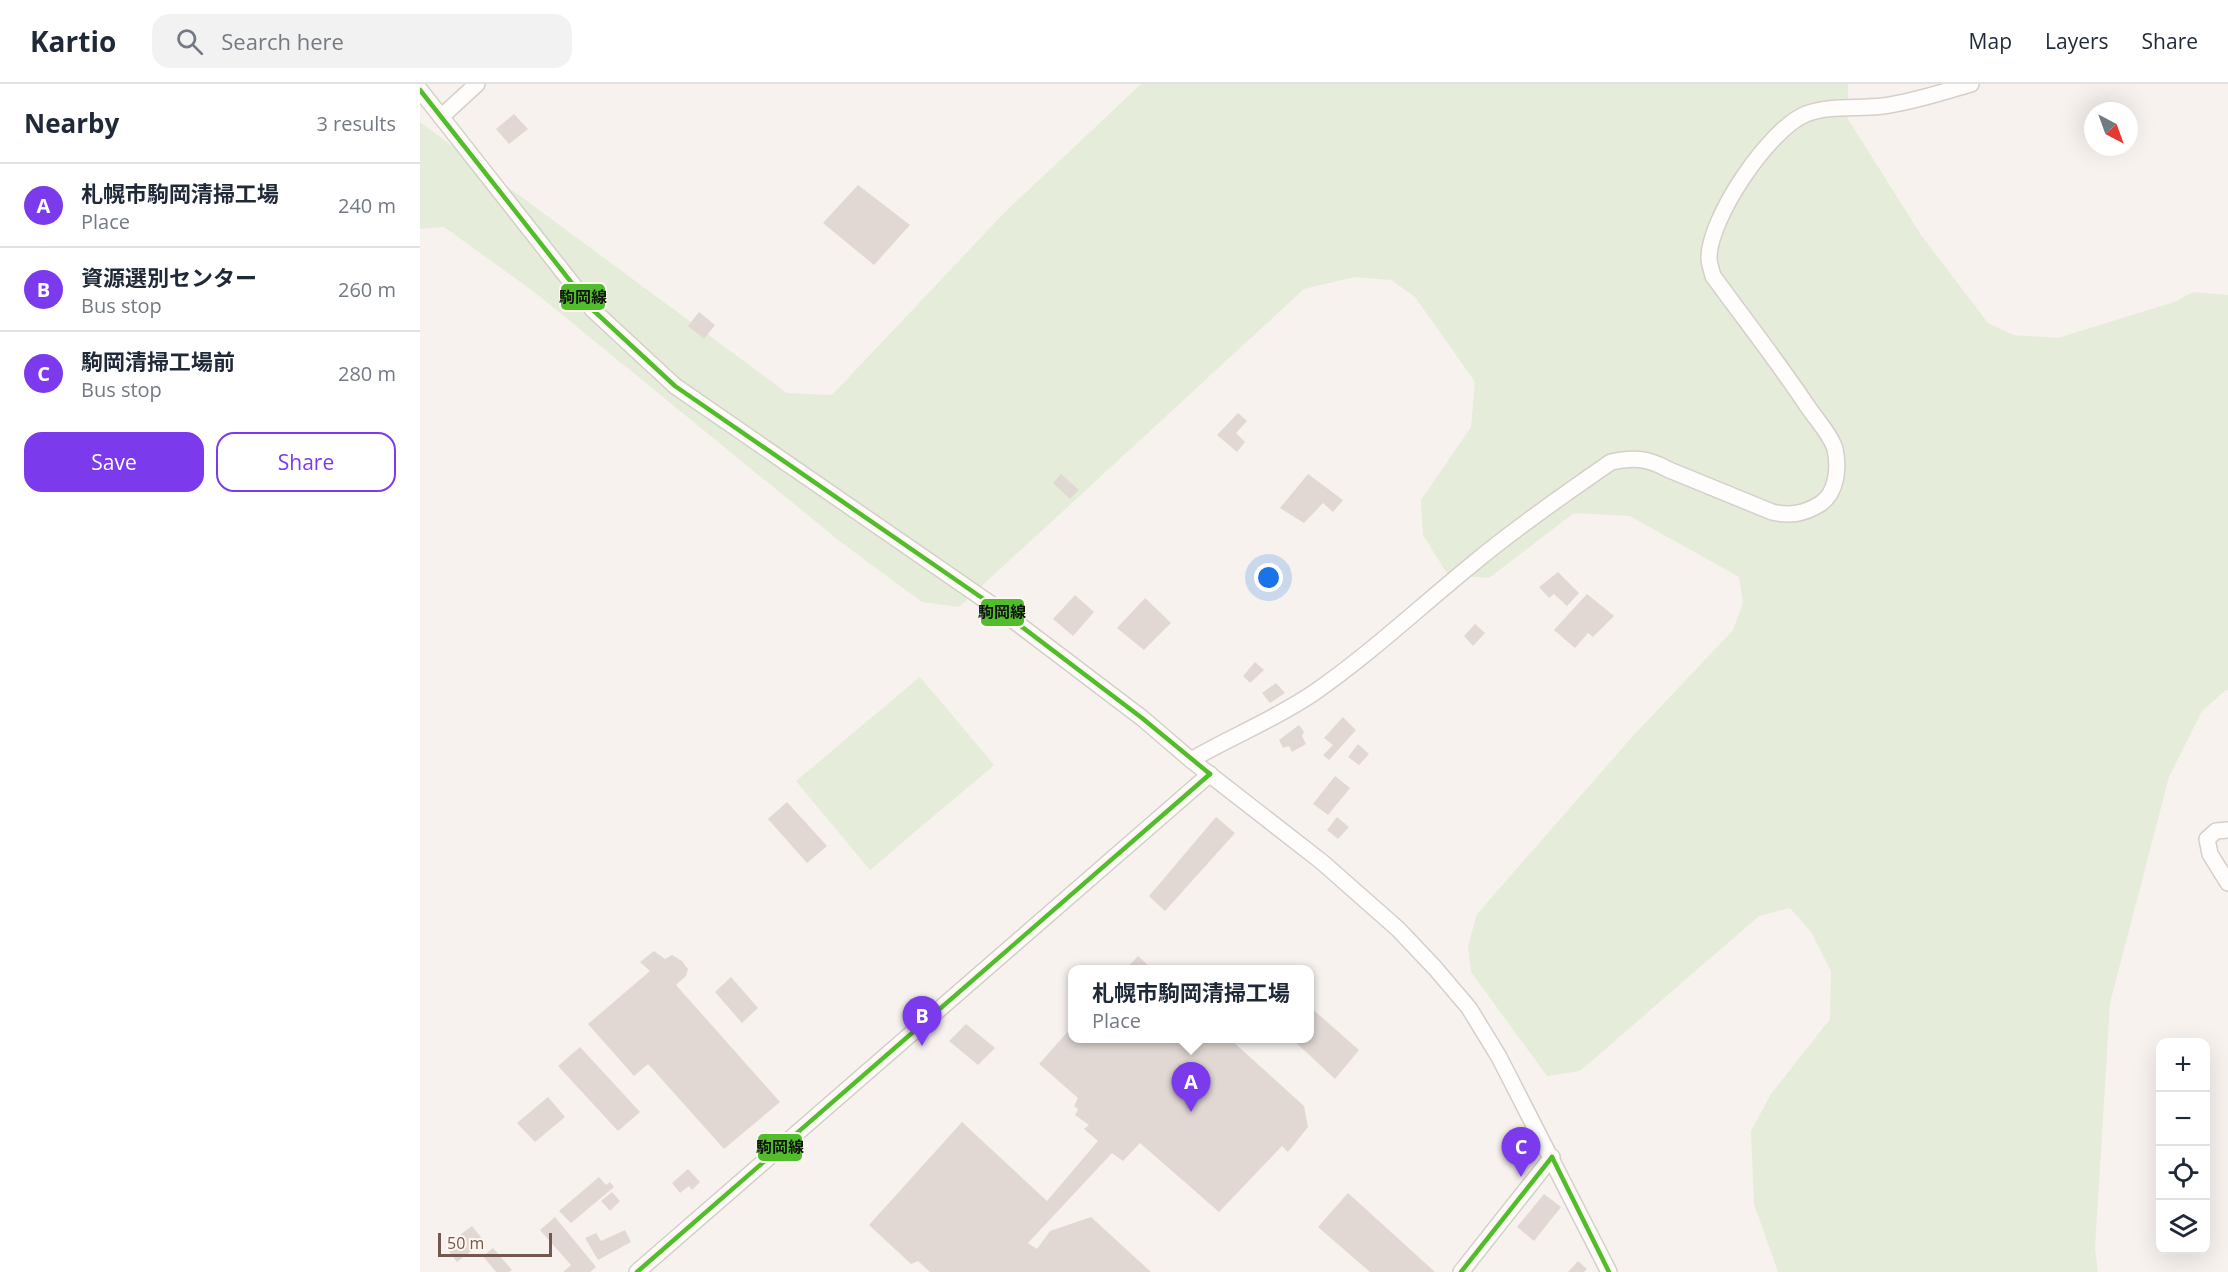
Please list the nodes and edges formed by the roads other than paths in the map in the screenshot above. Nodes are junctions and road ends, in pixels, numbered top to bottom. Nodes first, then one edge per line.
1 (477, 84) edge
2 (1971, 84) edge
3 (420, 90) edge
4 (441, 117) junction
5 (1191, 760) junction
6 (1210, 774) junction
7 (2228, 830) edge
8 (2228, 883) edge
9 (1552, 1157) junction
10 (637, 1272) edge
11 (1461, 1272) edge
12 (1609, 1272) edge

1 - 4 street
2 - 5 street
3 - 4 street
4 - 5 street
5 - 6 street
6 - 9 street
6 - 10 street
7 - 8 street
9 - 11 street
9 - 12 street

